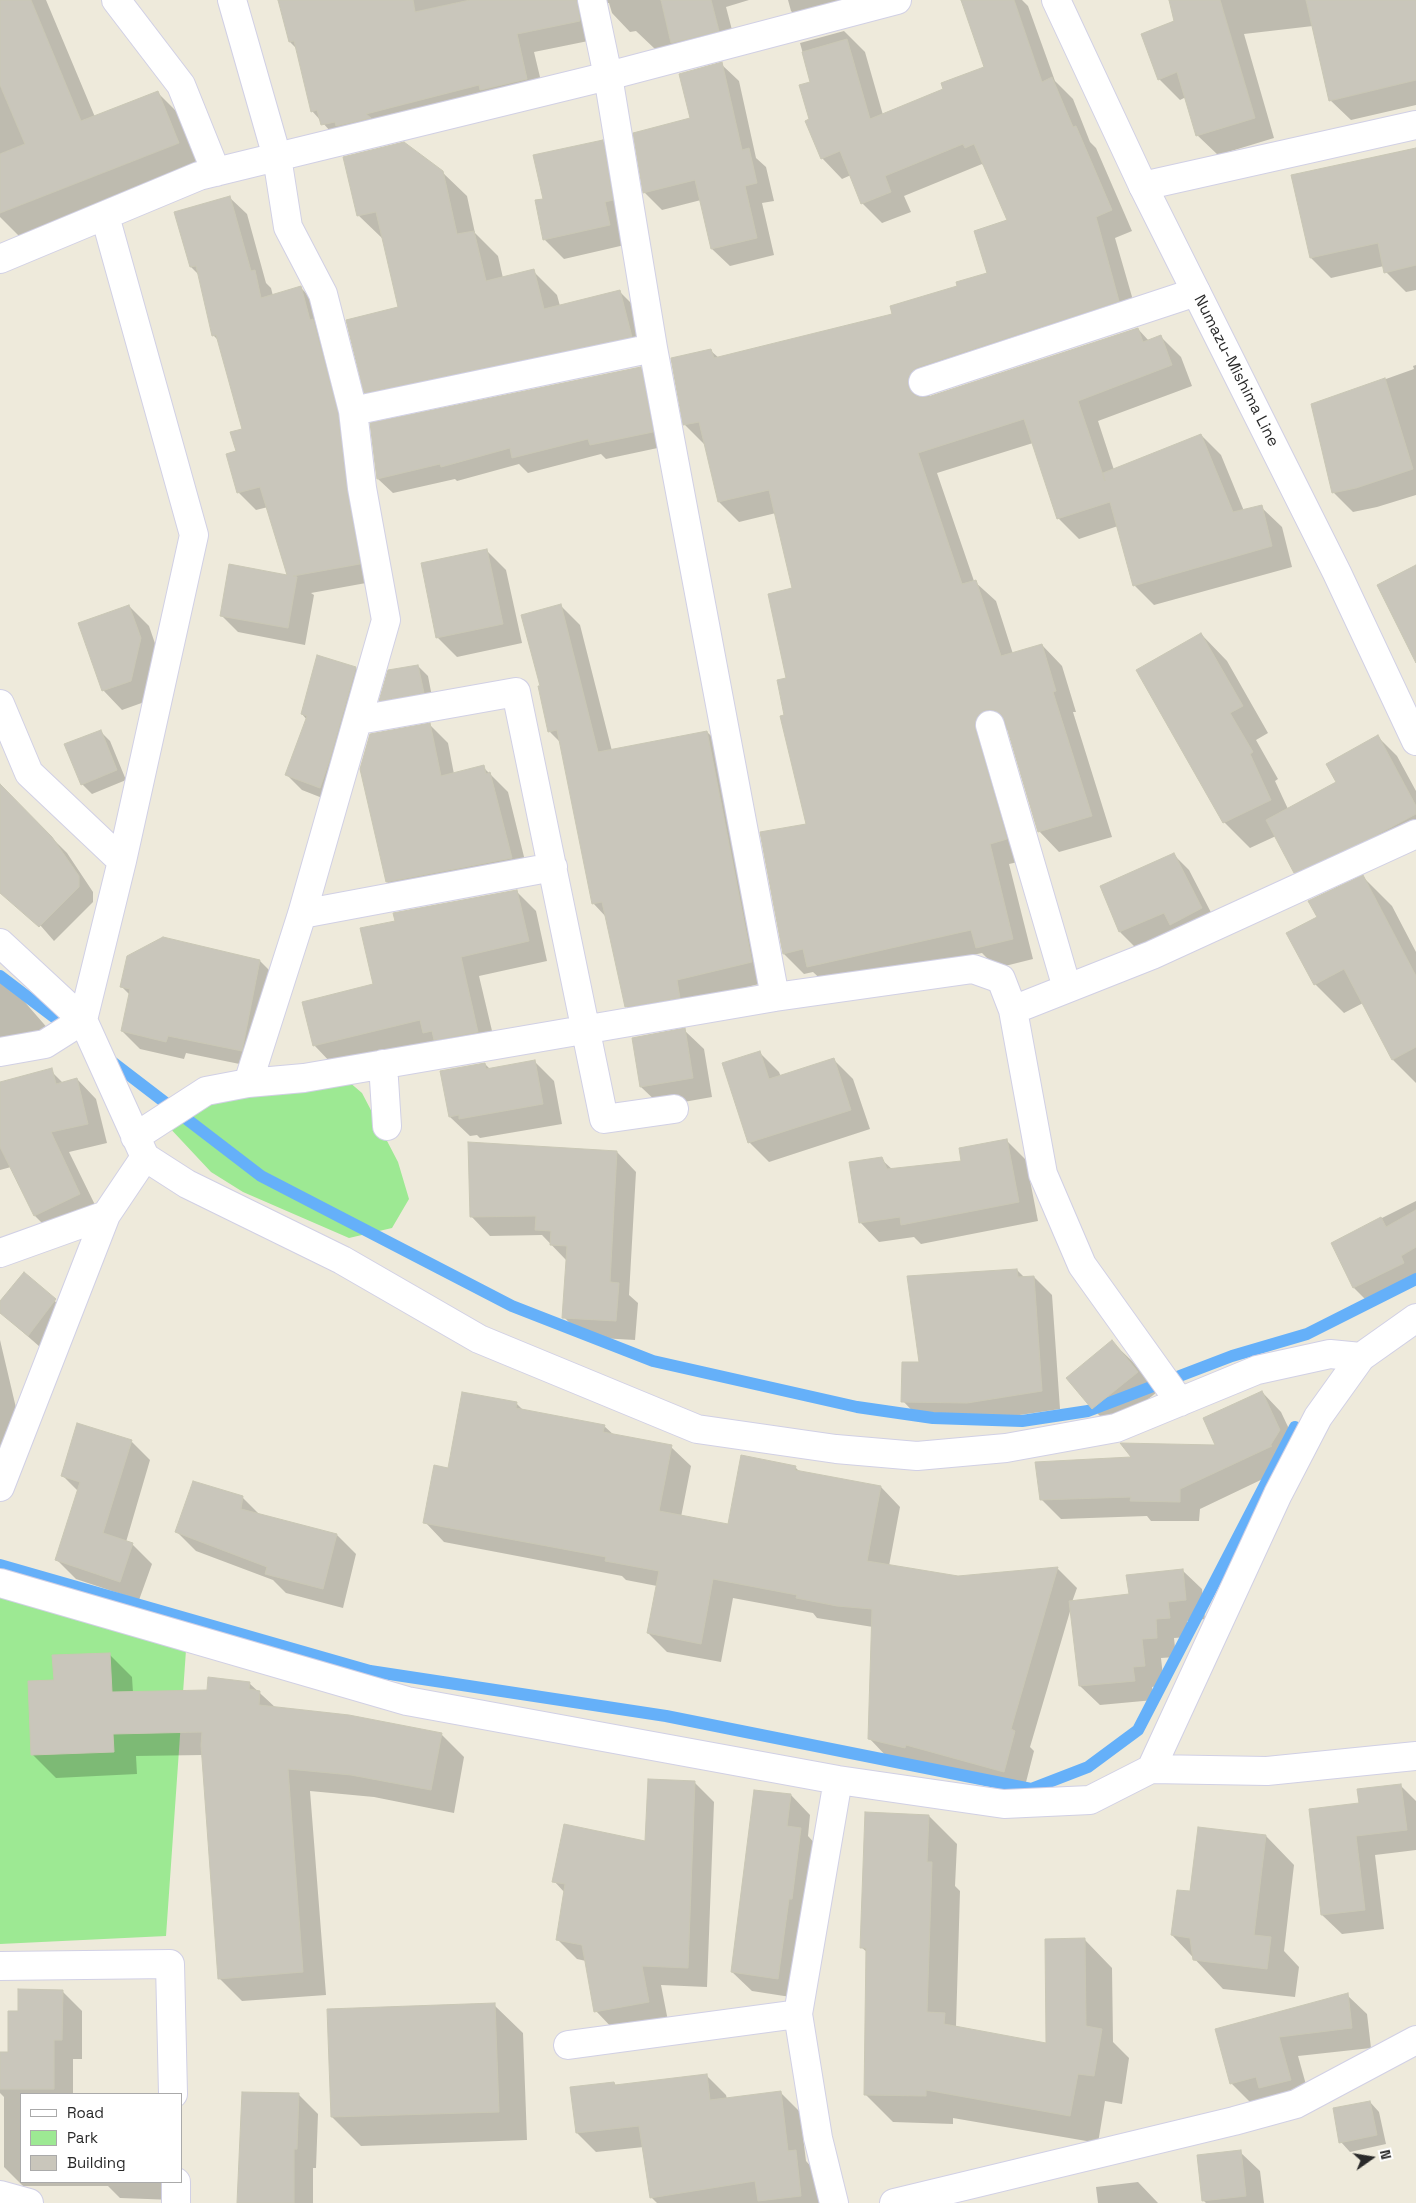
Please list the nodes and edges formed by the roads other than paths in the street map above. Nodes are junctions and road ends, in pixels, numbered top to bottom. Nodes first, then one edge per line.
1 (116, 0) edge
2 (232, 0) edge
3 (592, 0) edge
4 (897, 0) edge
5 (1056, 0) edge
6 (608, 76) junction
7 (1416, 125) edge
8 (278, 157) junction
9 (216, 172) junction
10 (1144, 186) junction
11 (105, 216) junction
12 (0, 259) edge
13 (1196, 292) junction
14 (653, 348) junction
15 (923, 382) dead end
16 (353, 411) junction
17 (0, 704) edge
18 (358, 720) junction
19 (990, 725) dead end
20 (1416, 741) edge
21 (1416, 834) edge
22 (122, 860) junction
23 (553, 867) junction
24 (302, 914) junction
25 (0, 943) edge
26 (1066, 988) junction
27 (775, 997) junction
28 (1013, 1010) junction
29 (84, 1020) junction
30 (587, 1030) junction
31 (0, 1052) edge
32 (384, 1064) junction
33 (248, 1083) junction
34 (674, 1109) dead end
35 (387, 1126) dead end
36 (140, 1147) junction
37 (106, 1215) junction
38 (0, 1253) edge
39 (1416, 1318) edge
40 (1361, 1357) junction
41 (1180, 1402) junction
42 (0, 1487) edge
43 (0, 1583) edge
44 (1416, 1756) edge
45 (1151, 1769) junction
46 (838, 1780) junction
47 (0, 1966) edge
48 (798, 2014) junction
49 (1416, 2040) edge
50 (568, 2045) dead end
51 (173, 2093) edge
52 (176, 2183) edge
53 (0, 2195) edge
54 (29, 2203) edge
55 (176, 2203) edge
56 (834, 2203) edge
57 (894, 2203) edge

1 - 9 street
2 - 8 street
3 - 6 street
4 - 6 street
5 - 10 street, Numazu-Mishima Line
6 - 8 street
6 - 14 street
7 - 10 street
8 - 9 street
8 - 16 street
9 - 11 street
10 - 13 street, Numazu-Mishima Line
11 - 12 street
11 - 22 street
13 - 15 street
13 - 20 street, Numazu-Mishima Line
14 - 16 street
14 - 27 street
16 - 18 street
17 - 22 street
18 - 23 street
18 - 24 street
19 - 26 street
21 - 26 street
22 - 29 street
23 - 24 street
23 - 30 street
24 - 33 street
25 - 29 street
26 - 28 street
27 - 28 street
27 - 30 street
28 - 41 street
29 - 31 street
29 - 36 street
30 - 32 street
30 - 34 street
32 - 33 street
32 - 35 street
33 - 36 street
36 - 37 street
36 - 41 street
37 - 38 street
37 - 42 street
39 - 40 street
40 - 41 street
40 - 45 street
43 - 46 street
44 - 45 street
45 - 46 street
46 - 48 street
47 - 51 street
48 - 50 street
48 - 56 street
49 - 57 street
52 - 55 street
53 - 54 street

